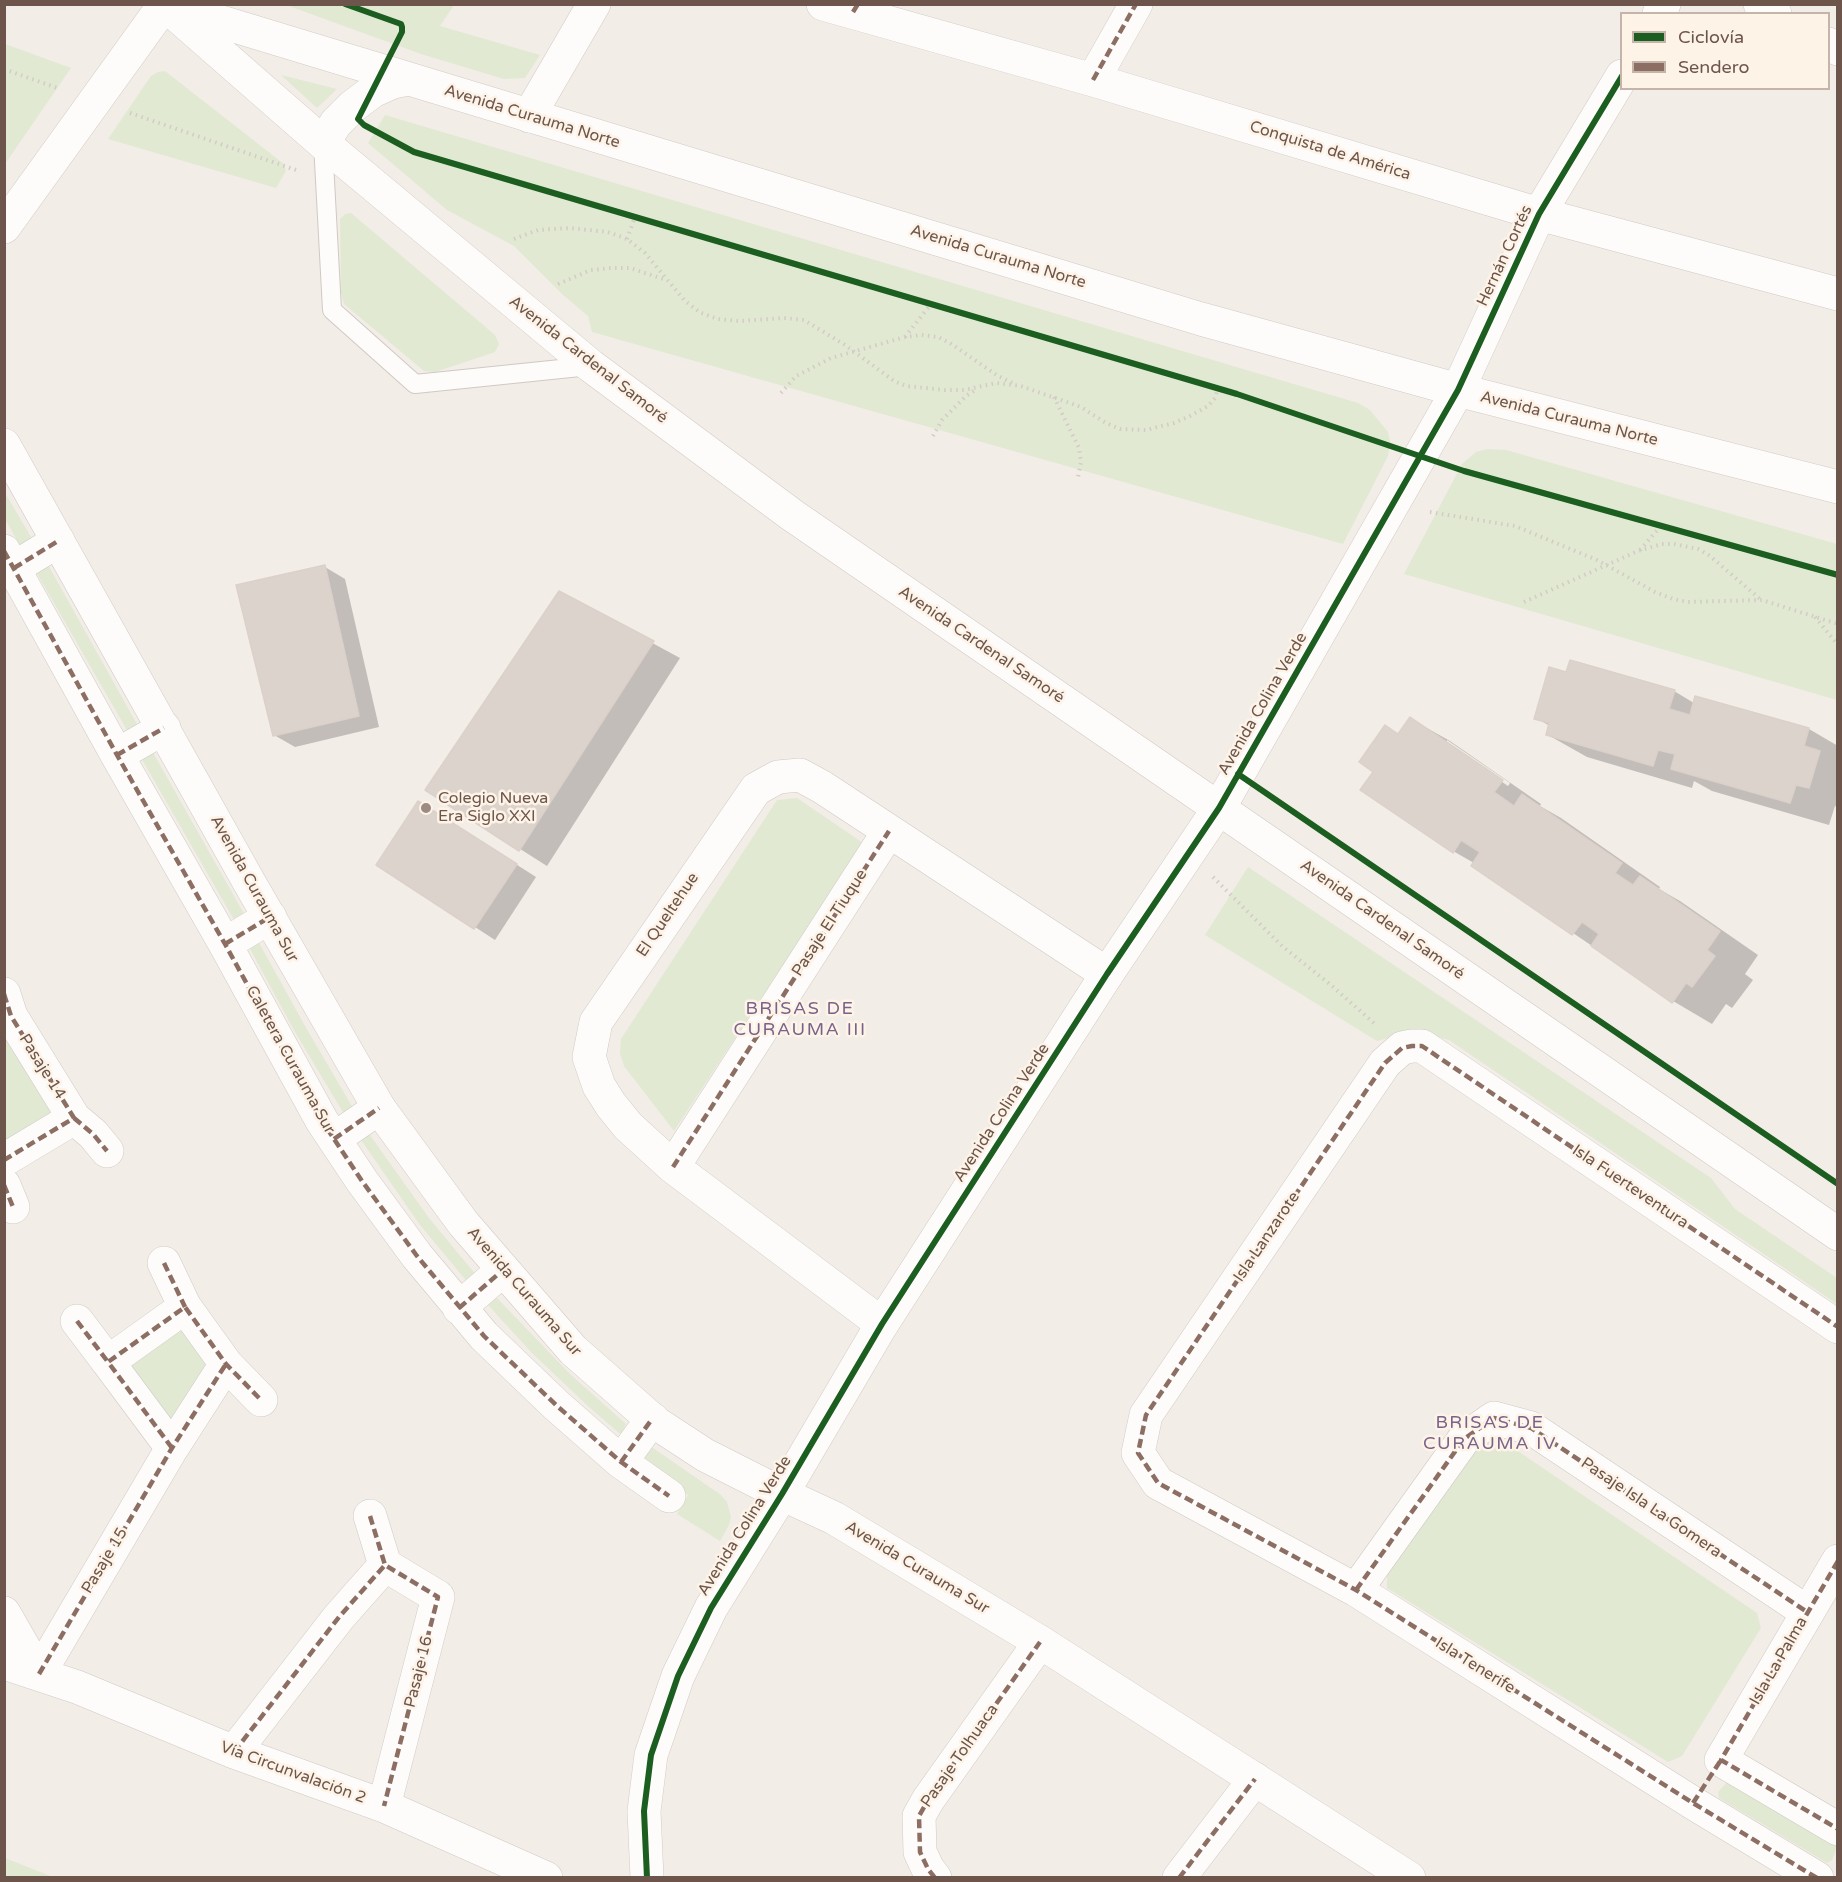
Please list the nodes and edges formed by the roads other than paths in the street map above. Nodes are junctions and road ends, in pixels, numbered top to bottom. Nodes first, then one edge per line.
1 (594, 4) edge
2 (1136, 4) edge
3 (164, 5) edge
4 (845, 7) edge
5 (408, 79) junction
6 (1620, 79) edge
7 (1093, 80) junction
8 (530, 116) junction
9 (323, 143) junction
10 (1539, 214) junction
11 (4, 227) edge
12 (1838, 294) edge
13 (591, 366) junction
14 (1458, 390) junction
15 (4, 445) edge
16 (1838, 487) edge
17 (58, 541) junction
18 (9, 560) edge
19 (164, 728) junction
20 (117, 755) junction
21 (1219, 808) junction
22 (889, 831) junction
23 (270, 917) junction
24 (225, 944) junction
25 (1107, 974) junction
26 (7, 1010) edge
27 (1412, 1047) joint
28 (379, 1108) junction
29 (74, 1118) junction
30 (334, 1139) junction
31 (107, 1151) dead end
32 (4, 1160) edge
33 (673, 1167) junction
34 (1838, 1234) edge
35 (164, 1263) dead end
36 (503, 1270) junction
37 (185, 1307) junction
38 (459, 1308) junction
39 (77, 1321) dead end
40 (882, 1324) junction
41 (1838, 1327) edge
42 (108, 1362) junction
43 (226, 1364) junction
44 (261, 1400) dead end
45 (652, 1419) junction
46 (172, 1448) junction
47 (1138, 1453) joint
48 (621, 1462) junction
49 (782, 1494) junction
50 (669, 1496) dead end
51 (370, 1516) dead end
52 (1838, 1561) edge
53 (385, 1565) junction
54 (1356, 1590) junction
55 (1808, 1612) junction
56 (4, 1613) edge
57 (1040, 1642) junction
58 (4, 1664) edge
59 (39, 1674) junction
60 (234, 1752) junction
61 (1720, 1760) junction
62 (1255, 1779) junction
63 (1693, 1803) junction
64 (384, 1806) junction
65 (1838, 1829) edge
66 (546, 1878) edge
67 (647, 1878) edge
68 (935, 1878) edge
69 (1179, 1878) edge
70 (1409, 1878) edge
71 (1817, 1878) edge

1 - 8 street
2 - 7 street
3 - 5 street, Avenida Curauma Norte
3 - 9 street, Avenida Cardenal Samoré
3 - 11 street
4 - 7 street, Conquista de América
5 - 8 street, Avenida Curauma Norte
5 - 9 street
6 - 10 street, Hernán Cortés
7 - 10 street, Conquista de América
8 - 14 street, Avenida Curauma Norte
9 - 13 street, Avenida Cardenal Samoré
9 - 13 lane
10 - 12 street, Conquista de América
10 - 14 street, Hernán Cortés
13 - 21 street, Avenida Cardenal Samoré
14 - 16 street, Avenida Curauma Norte
14 - 21 street, Avenida Colina Verde
15 - 17 street, Avenida Curauma Sur
17 - 18 street
17 - 19 street, Avenida Curauma Sur
18 - 20 street, Caletera Curauma Sur
19 - 20 street
19 - 23 street, Avenida Curauma Sur
20 - 24 street, Caletera Curauma Sur
21 - 25 street, Avenida Colina Verde
21 - 34 street, Avenida Cardenal Samoré
22 - 25 street, El Queltehue
22 - 33 street, Pasaje El Tiuque
22 - 33 street, El Queltehue
23 - 24 street
23 - 28 street, Avenida Curauma Sur
24 - 30 street, Caletera Curauma Sur
25 - 40 street, Avenida Colina Verde
26 - 29 street, Pasaje 14
27 - 41 street, Isla Fuerteventura
27 - 47 street, Isla Lanzarote
28 - 30 street
28 - 36 street, Avenida Curauma Sur
29 - 31 street, Pasaje 14
29 - 32 street, Pasaje 14
30 - 38 street, Caletera Curauma Sur
33 - 40 street, El Queltehue
35 - 37 street
36 - 38 street
36 - 45 street, Avenida Curauma Sur
37 - 42 street
37 - 43 street
38 - 48 street, Caletera Curauma Sur
39 - 42 street
40 - 49 street, Avenida Colina Verde
42 - 46 street
43 - 44 street
43 - 46 street, Pasaje 15
45 - 48 street
45 - 49 street, Avenida Curauma Sur
46 - 59 street, Pasaje 15
47 - 54 street, Isla Tenerife
48 - 50 street, Caletera Curauma Sur
49 - 57 street, Avenida Curauma Sur
49 - 67 street, Avenida Colina Verde
51 - 53 street
52 - 55 street, Isla La Palma
53 - 60 street
53 - 64 street, Pasaje 16
54 - 55 street, Pasaje Isla La Gomera
54 - 63 street, Isla Tenerife
55 - 61 street, Isla La Palma
56 - 59 street
57 - 62 street, Avenida Curauma Sur
57 - 68 street, Pasaje Tolhuaca
58 - 59 street, Vía Circunvalación 2
59 - 60 street, Vía Circunvalación 2
60 - 64 street, Vía Circunvalación 2
61 - 63 street, Isla La Palma
61 - 65 street
62 - 69 street
62 - 70 street, Avenida Curauma Sur
63 - 71 street, Isla Tenerife
64 - 66 street, Vía Circunvalación 2

